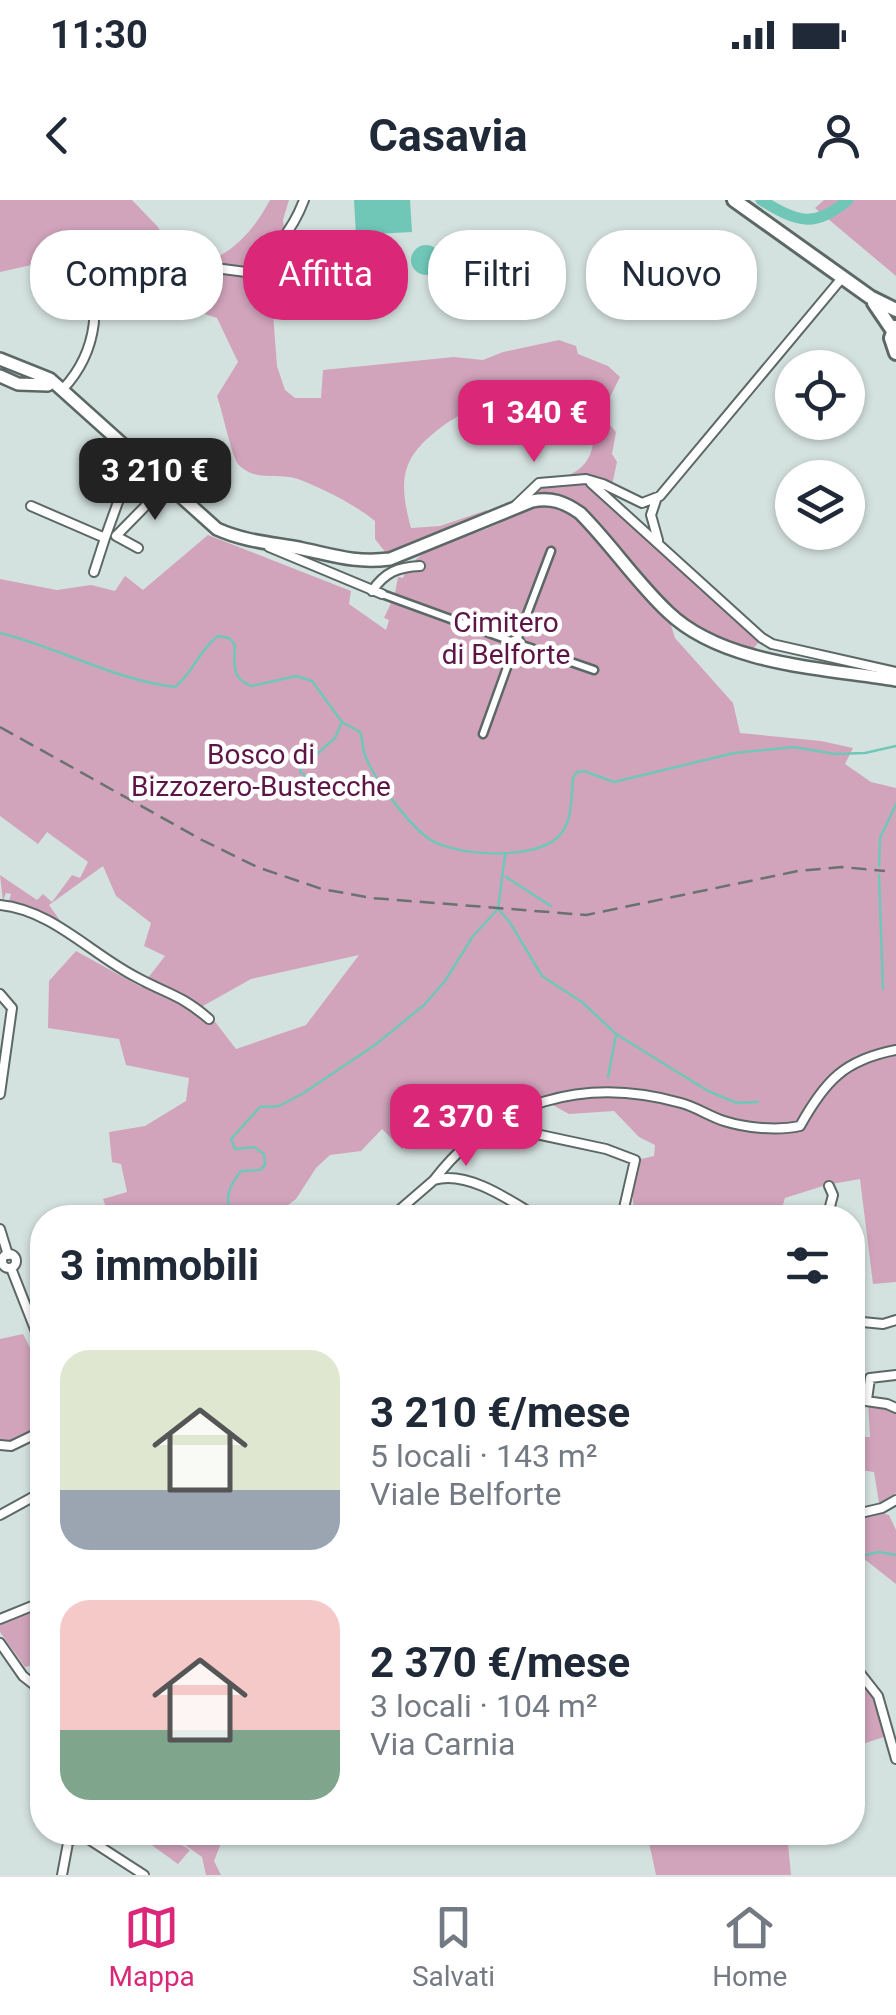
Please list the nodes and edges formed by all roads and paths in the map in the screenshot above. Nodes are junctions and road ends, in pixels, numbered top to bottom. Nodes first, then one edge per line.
1 (304, 200) edge
2 (734, 200) edge
3 (846, 283) junction
4 (870, 297) junction
5 (896, 310) edge
6 (894, 328) edge
7 (896, 353) edge
8 (0, 359) edge
9 (0, 376) edge
10 (29, 377) junction
11 (63, 389) junction
12 (134, 457) junction
13 (110, 459) dead end
14 (586, 479) junction
15 (167, 484) junction
16 (660, 496) junction
17 (31, 506) dead end
18 (507, 511) junction
19 (110, 535) junction
20 (260, 544) junction
21 (660, 544) junction
22 (138, 548) dead end
23 (550, 551) dead end
24 (420, 566) dead end
25 (94, 572) dead end
26 (377, 592) junction
27 (516, 643) junction
28 (594, 670) dead end
29 (896, 672) edge
30 (896, 680) edge
31 (483, 734) dead end
32 (0, 905) edge
33 (0, 994) edge
34 (209, 1019) dead end
35 (896, 1050) edge
36 (0, 1094) edge
37 (476, 1136) junction
38 (434, 1180) junction
39 (829, 1186) dead end
40 (405, 1205) edge
41 (513, 1205) edge
42 (625, 1205) edge
43 (830, 1205) edge
44 (0, 1229) edge
45 (5, 1262) edge
46 (30, 1319) edge
47 (896, 1320) edge
48 (865, 1322) edge
49 (896, 1375) edge
50 (865, 1400) edge
51 (868, 1400) junction
52 (896, 1408) edge
53 (30, 1437) edge
54 (0, 1445) edge
55 (30, 1499) edge
56 (896, 1500) edge
57 (865, 1512) edge
58 (0, 1515) edge
59 (30, 1607) edge
60 (0, 1619) edge
61 (0, 1643) edge
62 (865, 1680) edge
63 (30, 1682) edge
64 (896, 1760) edge
65 (68, 1845) edge
66 (98, 1845) edge
67 (62, 1875) edge
68 (144, 1875) edge

1 - 11 street
2 - 3 main road
3 - 4 main road
3 - 16 street
4 - 5 main road
4 - 6 main road
6 - 7 main road
8 - 10 main road
9 - 10 main road
10 - 11 main road
11 - 12 main road
12 - 13 street
12 - 15 main road
12 - 19 street
14 - 16 street
14 - 18 street
14 - 21 street
15 - 19 street
15 - 20 main road
16 - 21 street
17 - 19 street
18 - 20 main road
18 - 30 main road
19 - 22 street
19 - 25 street
20 - 26 street
21 - 29 street
23 - 27 street
24 - 26 street
26 - 27 street
27 - 28 street
27 - 31 street
32 - 34 street
33 - 36 street
35 - 37 street
37 - 38 street
37 - 42 street
38 - 40 street
38 - 41 street
39 - 43 street
44 - 45 street
45 - 46 street
47 - 48 street
49 - 51 street
50 - 51 street
51 - 52 street
53 - 54 street
55 - 58 street
56 - 57 street
59 - 60 street
61 - 63 street
62 - 64 street
65 - 67 street
66 - 68 street

